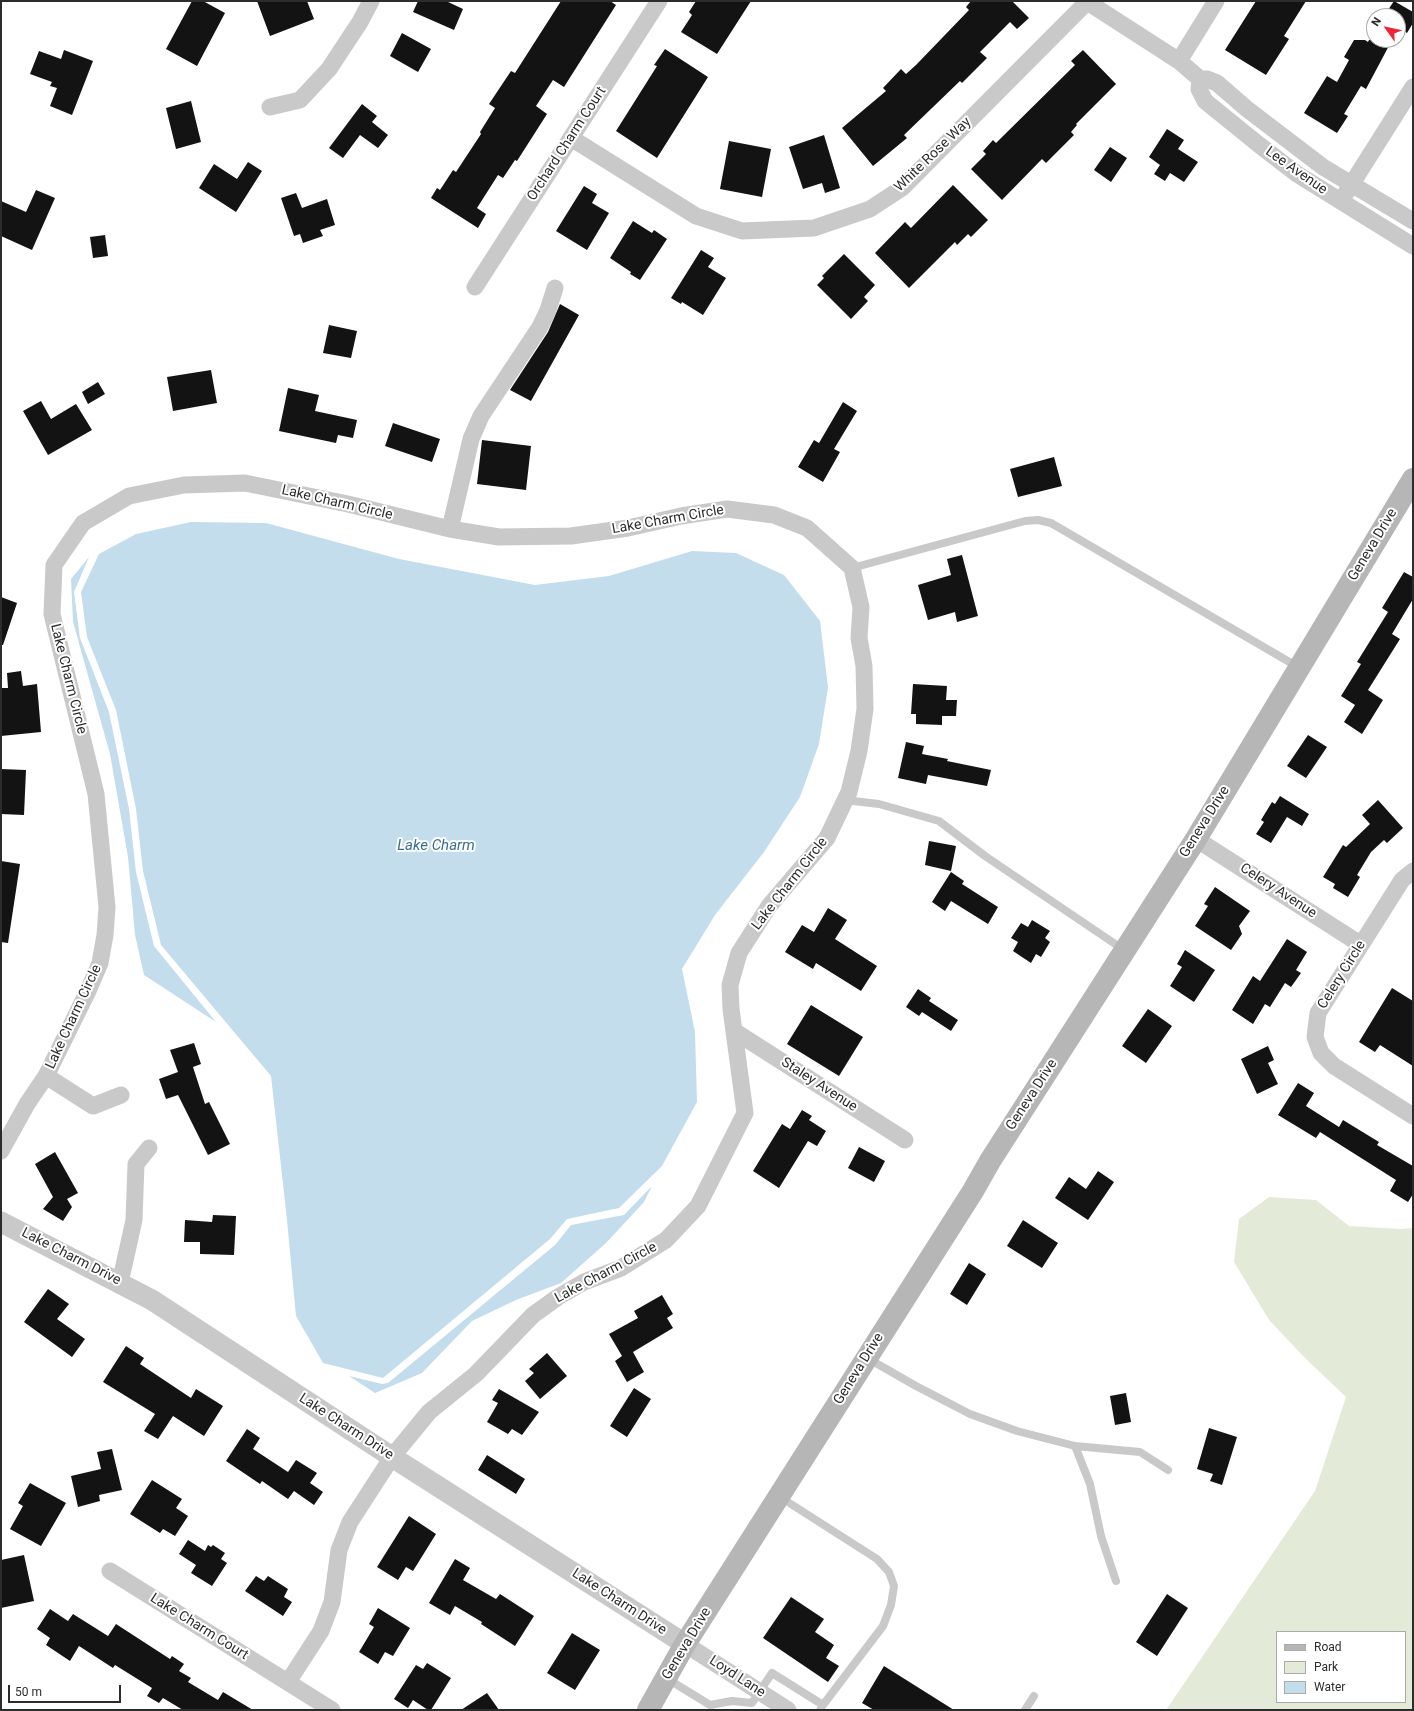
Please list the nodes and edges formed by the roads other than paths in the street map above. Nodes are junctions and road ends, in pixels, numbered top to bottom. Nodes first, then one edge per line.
1 (371, 1) edge
2 (658, 1) edge
3 (1216, 1) edge
4 (1087, 2) edge
5 (1179, 61) junction
6 (1200, 79) junction
7 (1413, 87) edge
8 (270, 107) dead end
9 (571, 138) junction
10 (1352, 184) junction
11 (1341, 202) junction
12 (1413, 221) edge
13 (1413, 246) edge
14 (476, 287) dead end
15 (554, 288) dead end
16 (1413, 479) edge
17 (450, 528) junction
18 (852, 568) junction
19 (1299, 668) junction
20 (845, 800) junction
21 (1196, 839) junction
22 (1413, 871) edge
23 (1360, 944) junction
24 (1125, 950) junction
25 (734, 1031) junction
26 (46, 1076) junction
27 (122, 1095) dead end
28 (1413, 1116) edge
29 (904, 1140) dead end
30 (149, 1148) dead end
31 (1, 1151) edge
32 (1, 1222) edge
33 (120, 1283) junction
34 (867, 1357) junction
35 (1075, 1446) junction
36 (392, 1457) junction
37 (1168, 1470) dead end
38 (779, 1496) junction
39 (110, 1571) dead end
40 (1116, 1581) dead end
41 (685, 1644) junction
42 (666, 1678) junction
43 (288, 1682) junction
44 (760, 1692) junction
45 (1034, 1696) dead end
46 (708, 1708) edge
47 (822, 1708) edge
48 (332, 1710) edge
49 (648, 1710) edge
50 (788, 1710) edge
51 (1025, 1710) edge

1 - 8 street
2 - 9 street, Orchard Charm Court
3 - 5 street
4 - 5 street, Lee Avenue
4 - 9 street, White Rose Way
5 - 6 street, Lee Avenue
6 - 10 street, Lee Avenue
6 - 11 street, Lee Avenue
7 - 10 street
9 - 14 street, Orchard Charm Court
10 - 11 street
10 - 12 street, Lee Avenue
11 - 13 street, Lee Avenue
15 - 17 street
16 - 19 main road, Geneva Drive
17 - 18 street, Lake Charm Circle
17 - 26 street, Lake Charm Circle
18 - 19 lane
18 - 20 street, Lake Charm Circle
19 - 21 main road, Geneva Drive
20 - 24 lane
20 - 25 street, Lake Charm Circle
21 - 23 street, Celery Avenue
21 - 24 main road, Geneva Drive
22 - 23 street, Celery Circle
23 - 28 street, Celery Circle
24 - 34 main road, Geneva Drive
25 - 29 street, Staley Avenue
25 - 36 street, Lake Charm Circle
26 - 27 street
26 - 31 street, Lake Charm Circle
30 - 33 street
32 - 33 street, Lake Charm Drive
33 - 36 street, Lake Charm Drive
34 - 35 lane
34 - 38 main road, Geneva Drive
35 - 37 lane
35 - 40 lane
36 - 41 street, Lake Charm Drive
36 - 43 street
38 - 41 main road, Geneva Drive
38 - 47 lane
39 - 43 street, Lake Charm Court
41 - 42 main road, Geneva Drive
41 - 44 street, Loyd Lane
42 - 46 lane
42 - 49 main road, Geneva Drive
43 - 48 street, Lake Charm Court
44 - 46 lane
44 - 47 lane
44 - 50 street, Loyd Lane
45 - 51 lane

